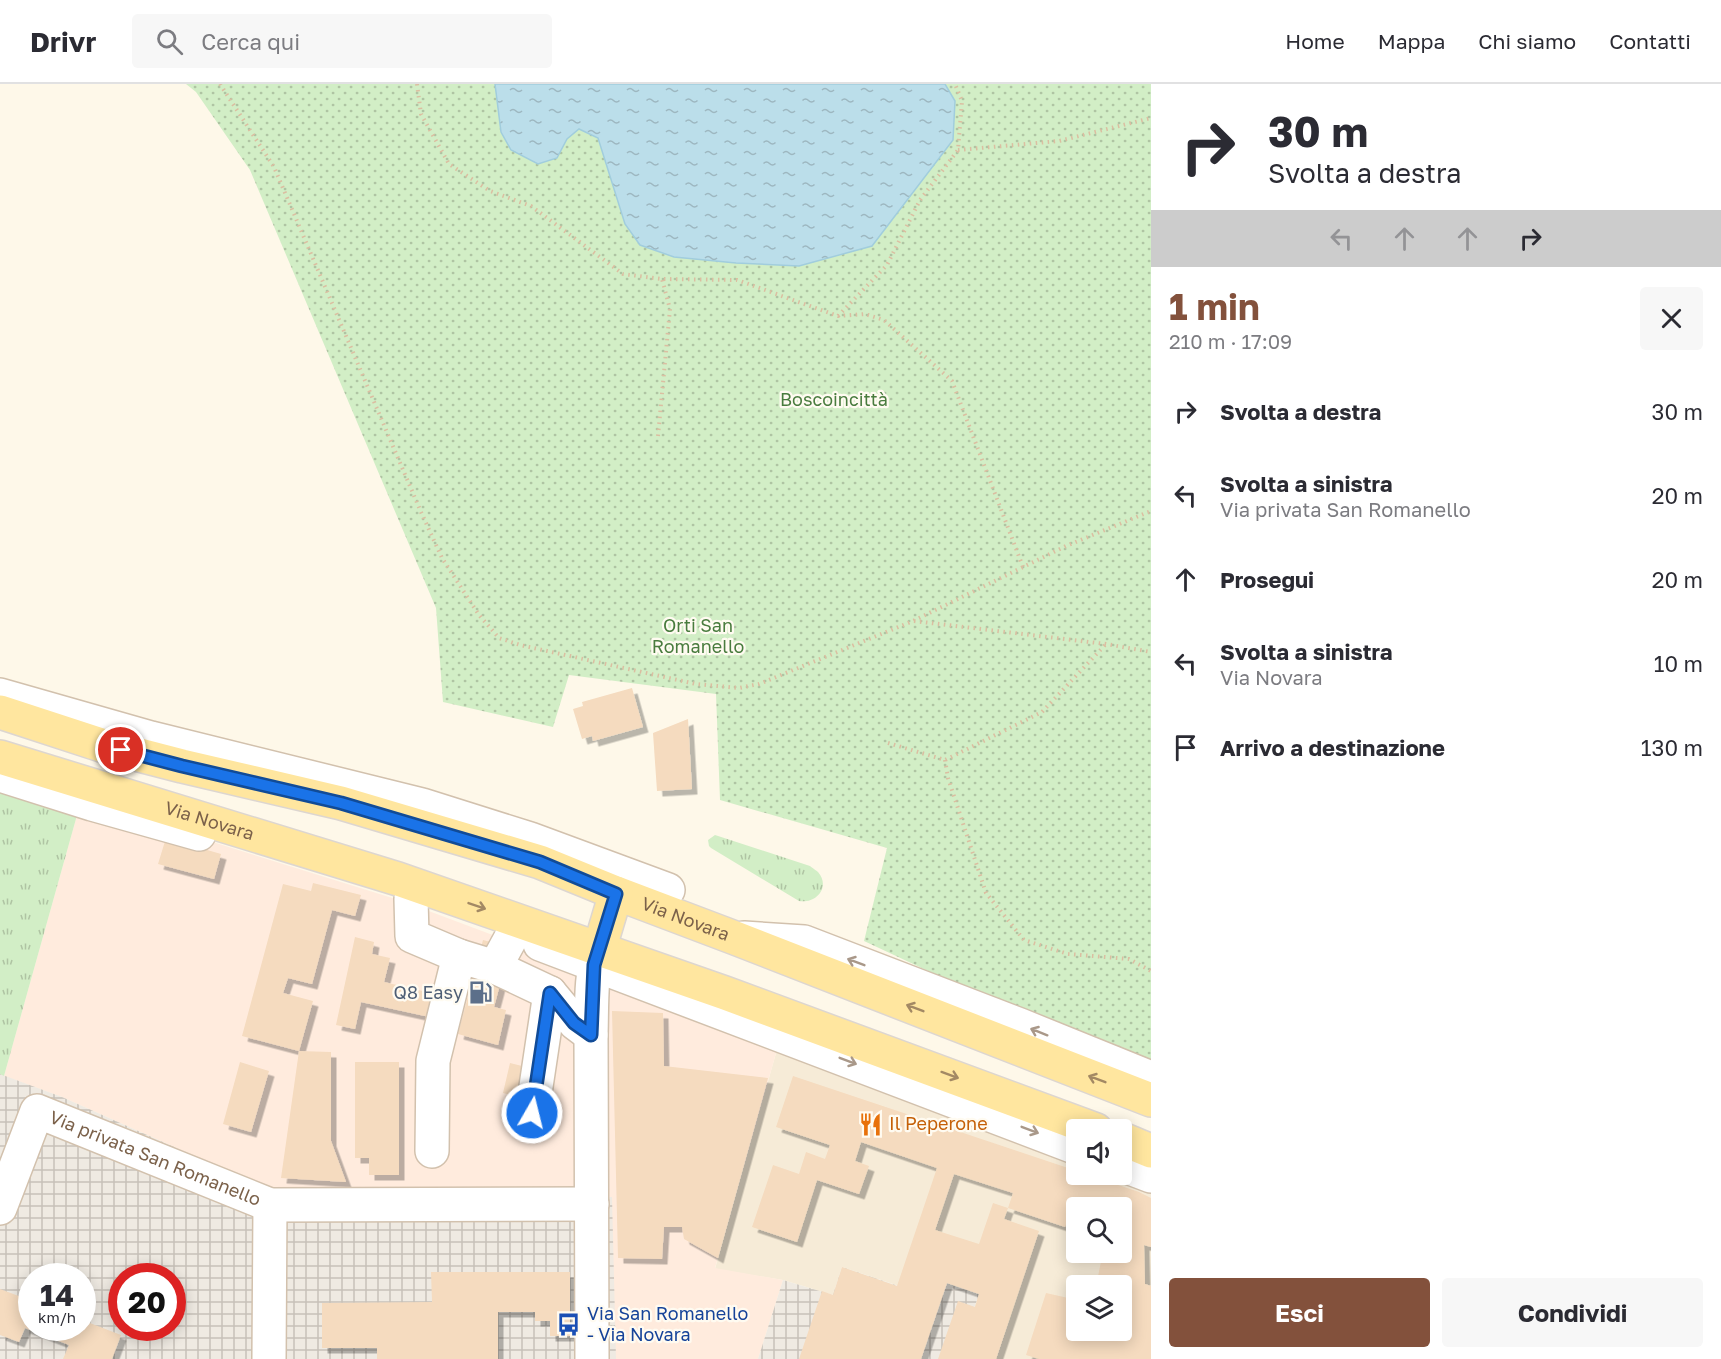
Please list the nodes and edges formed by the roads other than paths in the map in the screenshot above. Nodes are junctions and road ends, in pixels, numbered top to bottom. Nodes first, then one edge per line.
1 (0, 695) edge
2 (0, 712) edge
3 (0, 757) edge
4 (0, 775) edge
5 (668, 890) dead end
6 (616, 894) junction
7 (425, 896) junction
8 (735, 938) junction
9 (459, 956) junction
10 (596, 958) junction
11 (495, 967) junction
12 (550, 993) junction
13 (591, 1035) junction
14 (1151, 1078) edge
15 (1151, 1100) edge
16 (532, 1113) dead end
17 (1066, 1119) edge
18 (1132, 1143) edge
19 (1066, 1144) edge
20 (432, 1151) dead end
21 (1151, 1151) edge
22 (1132, 1169) edge
23 (1151, 1176) edge
24 (591, 1204) junction
25 (270, 1205) junction
26 (0, 1208) edge
27 (269, 1359) edge
28 (592, 1359) edge

1 - 5 street
2 - 6 main road, Via Novara
3 - 7 main road, Via Novara
4 - 7 street
6 - 8 main road, Via Novara
6 - 10 main road
7 - 9 street
7 -> 10 main road, Via Novara
14 -> 8 street
15 -> 8 main road, Via Novara
9 - 11 street
9 - 20 street
10 - 11 street
10 - 13 street
10 -> 17 main road, Via Novara
10 -> 19 street
11 - 12 street
12 - 13 street
12 - 16 street
13 - 24 street
18 - 21 main road
22 - 23 street
24 - 25 street, Via privata San Romanello
24 - 28 street
25 - 26 street, Via privata San Romanello
25 - 27 street, Via privata San Romanello

